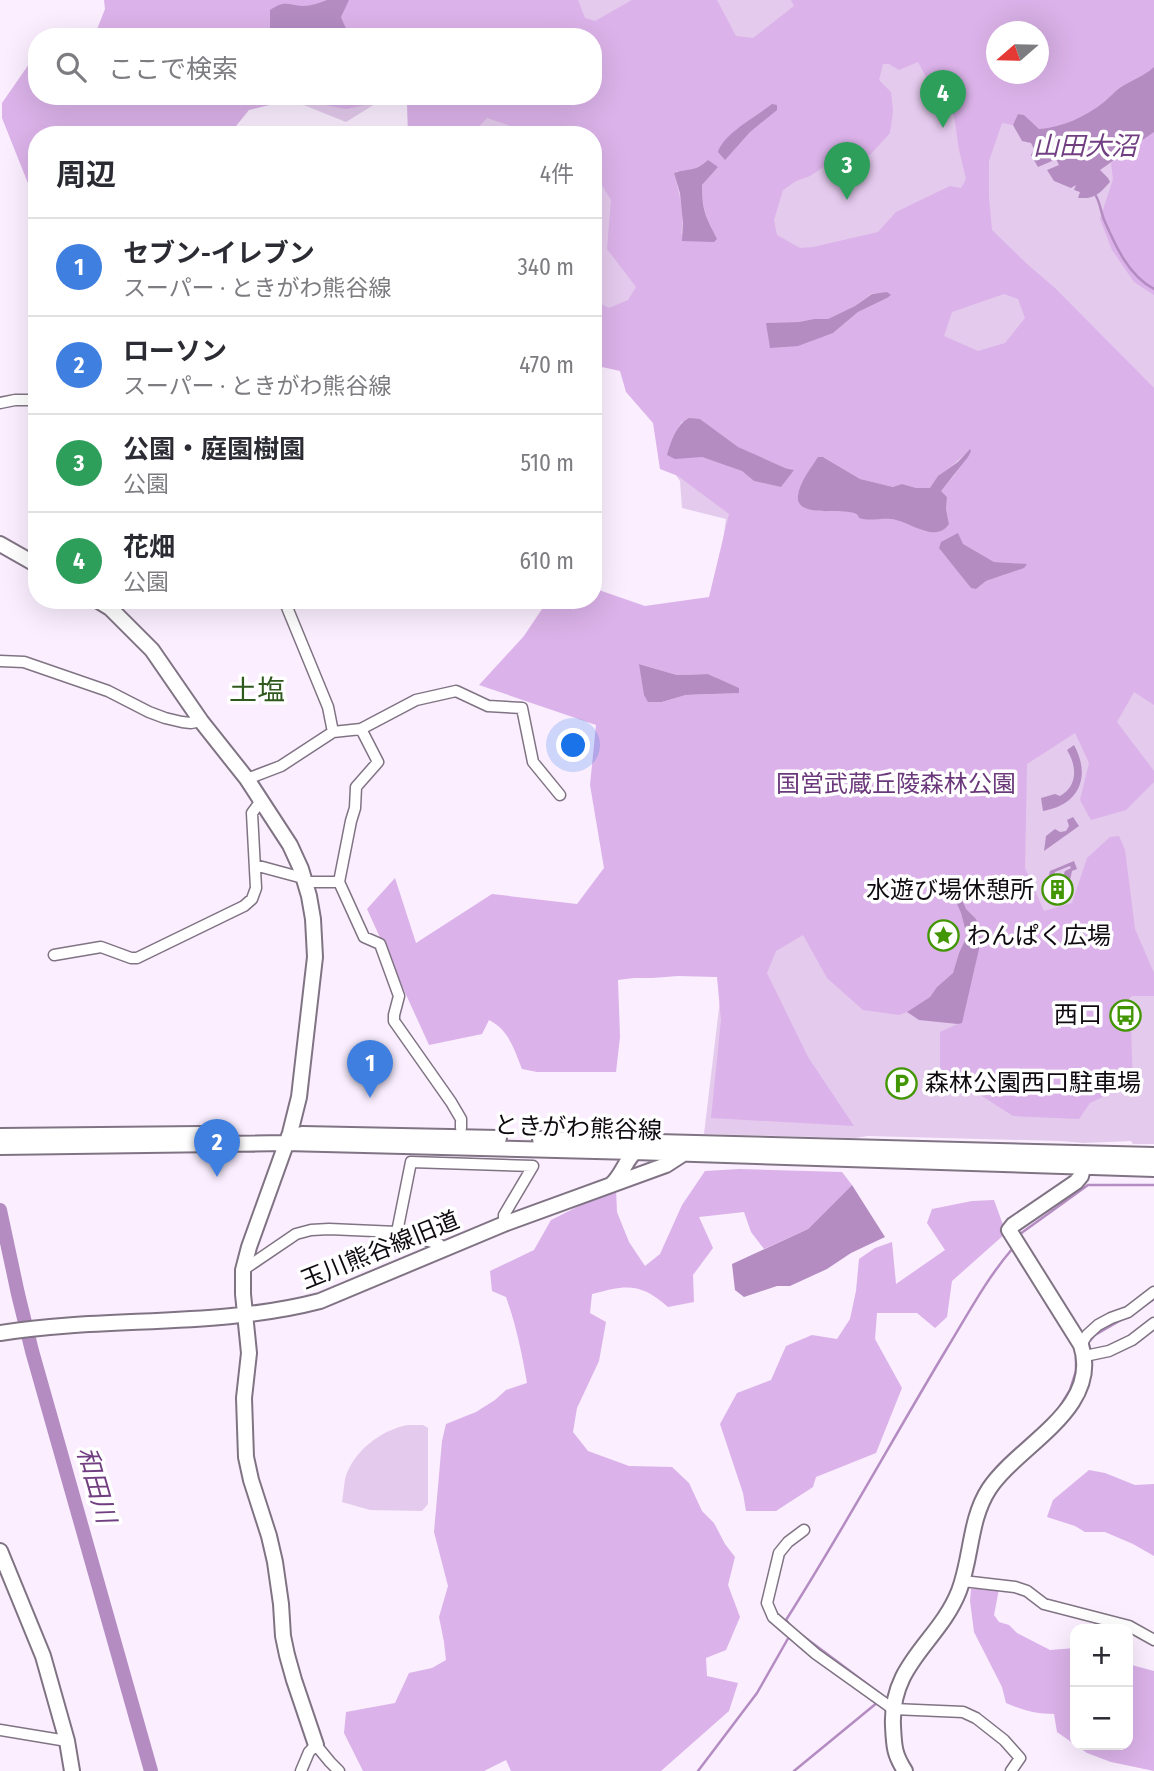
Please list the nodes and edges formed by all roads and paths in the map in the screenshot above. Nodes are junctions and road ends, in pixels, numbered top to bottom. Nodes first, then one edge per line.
1 (28, 400) edge
2 (0, 402) edge
3 (0, 544) edge
4 (28, 560) edge
5 (113, 609) edge
6 (288, 609) edge
7 (0, 661) edge
8 (201, 721) junction
9 (361, 729) junction
10 (333, 732) junction
11 (247, 779) junction
12 (559, 795) dead end
13 (261, 800) junction
14 (255, 865) junction
15 (304, 880) junction
16 (339, 882) junction
17 (54, 955) dead end
18 (461, 1128) dead end
19 (288, 1138) junction
20 (10, 1140) edge
21 (649, 1142) junction
22 (0, 1147) edge
23 (610, 1151) junction
24 (634, 1152) junction
25 (683, 1154) junction
26 (1154, 1155) edge
27 (1085, 1160) junction
28 (1154, 1169) edge
29 (622, 1171) junction
30 (610, 1186) junction
31 (504, 1224) junction
32 (397, 1232) junction
33 (444, 1249) junction
34 (243, 1270) junction
35 (1154, 1292) edge
36 (244, 1315) junction
37 (1154, 1323) edge
38 (0, 1333) edge
39 (1083, 1351) junction
40 (804, 1530) dead end
41 (0, 1552) edge
42 (963, 1581) junction
43 (1154, 1640) edge
44 (893, 1709) junction
45 (0, 1730) edge
46 (66, 1741) junction
47 (316, 1745) junction
48 (72, 1771) edge
49 (300, 1771) edge
50 (339, 1771) edge
51 (905, 1771) edge
52 (1011, 1771) edge

1 - 2 street
3 - 4 street
5 - 8 street
6 - 10 street
7 - 8 street
8 - 11 street
9 - 10 street
9 - 12 street
9 - 16 street
10 - 11 street
11 - 13 street
13 - 14 street
13 - 15 street
14 - 15 street
14 - 17 street
15 - 16 street
15 - 19 street
16 - 18 street
19 - 20 street, ときがわ熊谷線
19 - 21 street, ときがわ熊谷線
19 - 23 street, ときがわ熊谷線
19 - 34 street
20 - 22 street, ときがわ熊谷線
21 - 24 street
21 - 27 street, ときがわ熊谷線
23 - 24 street, ときがわ熊谷線
23 - 29 street
24 - 25 street, ときがわ熊谷線
24 - 29 street
25 - 27 street, ときがわ熊谷線
25 - 30 street, 玉川熊谷線旧道
26 - 27 street, ときがわ熊谷線
27 - 28 street, ときがわ熊谷線
27 - 39 street
29 - 30 street
30 - 31 street, 玉川熊谷線旧道
31 - 32 street
31 - 33 street, 玉川熊谷線旧道
32 - 33 street
32 - 34 street
33 - 36 street, 玉川熊谷線旧道
34 - 36 street
35 - 39 street
36 - 38 street, 玉川熊谷線旧道
36 - 47 street
37 - 39 street
39 - 42 street
40 - 44 street
41 - 46 street
42 - 43 street
42 - 44 street
44 - 51 street
44 - 52 street
45 - 46 street
46 - 48 street
47 - 49 street
47 - 50 street

